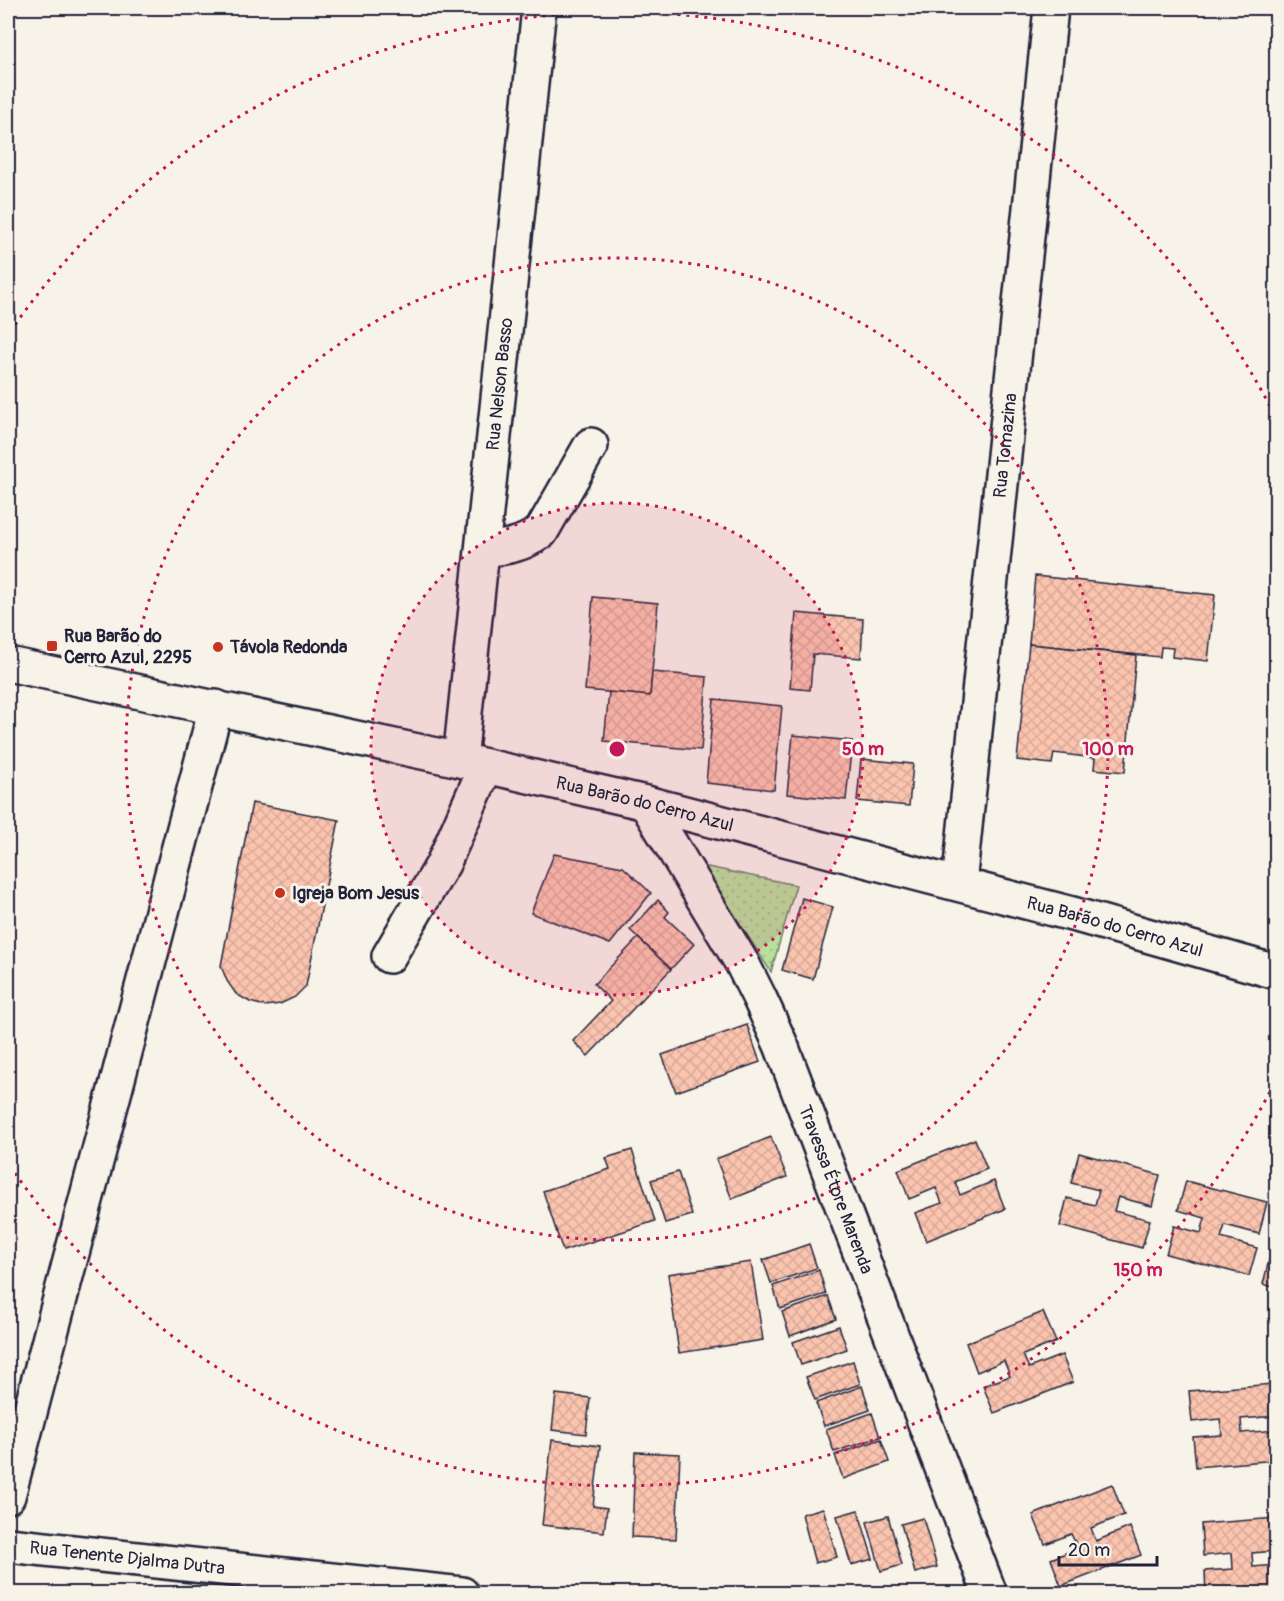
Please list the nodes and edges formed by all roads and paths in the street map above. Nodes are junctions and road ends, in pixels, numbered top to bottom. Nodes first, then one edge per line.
1 (539, 8) edge
2 (1051, 8) edge
3 (591, 445) dead end
4 (483, 550) junction
5 (8, 664) edge
6 (216, 707) junction
7 (473, 763) junction
8 (646, 803) junction
9 (959, 884) junction
10 (389, 956) dead end
11 (1276, 972) edge
12 (8, 1496) edge
13 (8, 1545) edge
14 (462, 1593) edge
15 (990, 1593) edge

1 - 4 street, Rua Nelson Basso
2 - 9 street, Rua Tomazina
3 - 4 street
4 - 7 street, Rua Nelson Basso
5 - 6 street, Rua Barão do Cerro Azul
6 - 7 street, Rua Barão do Cerro Azul
6 - 12 street
7 - 8 street, Rua Barão do Cerro Azul
7 - 10 street, Rua Nelson Basso
8 - 9 street, Rua Barão do Cerro Azul
8 - 15 street, Travessa Étore Marenda
9 - 11 street, Rua Barão do Cerro Azul
13 - 14 street, Rua Tenente Djalma Dutra

